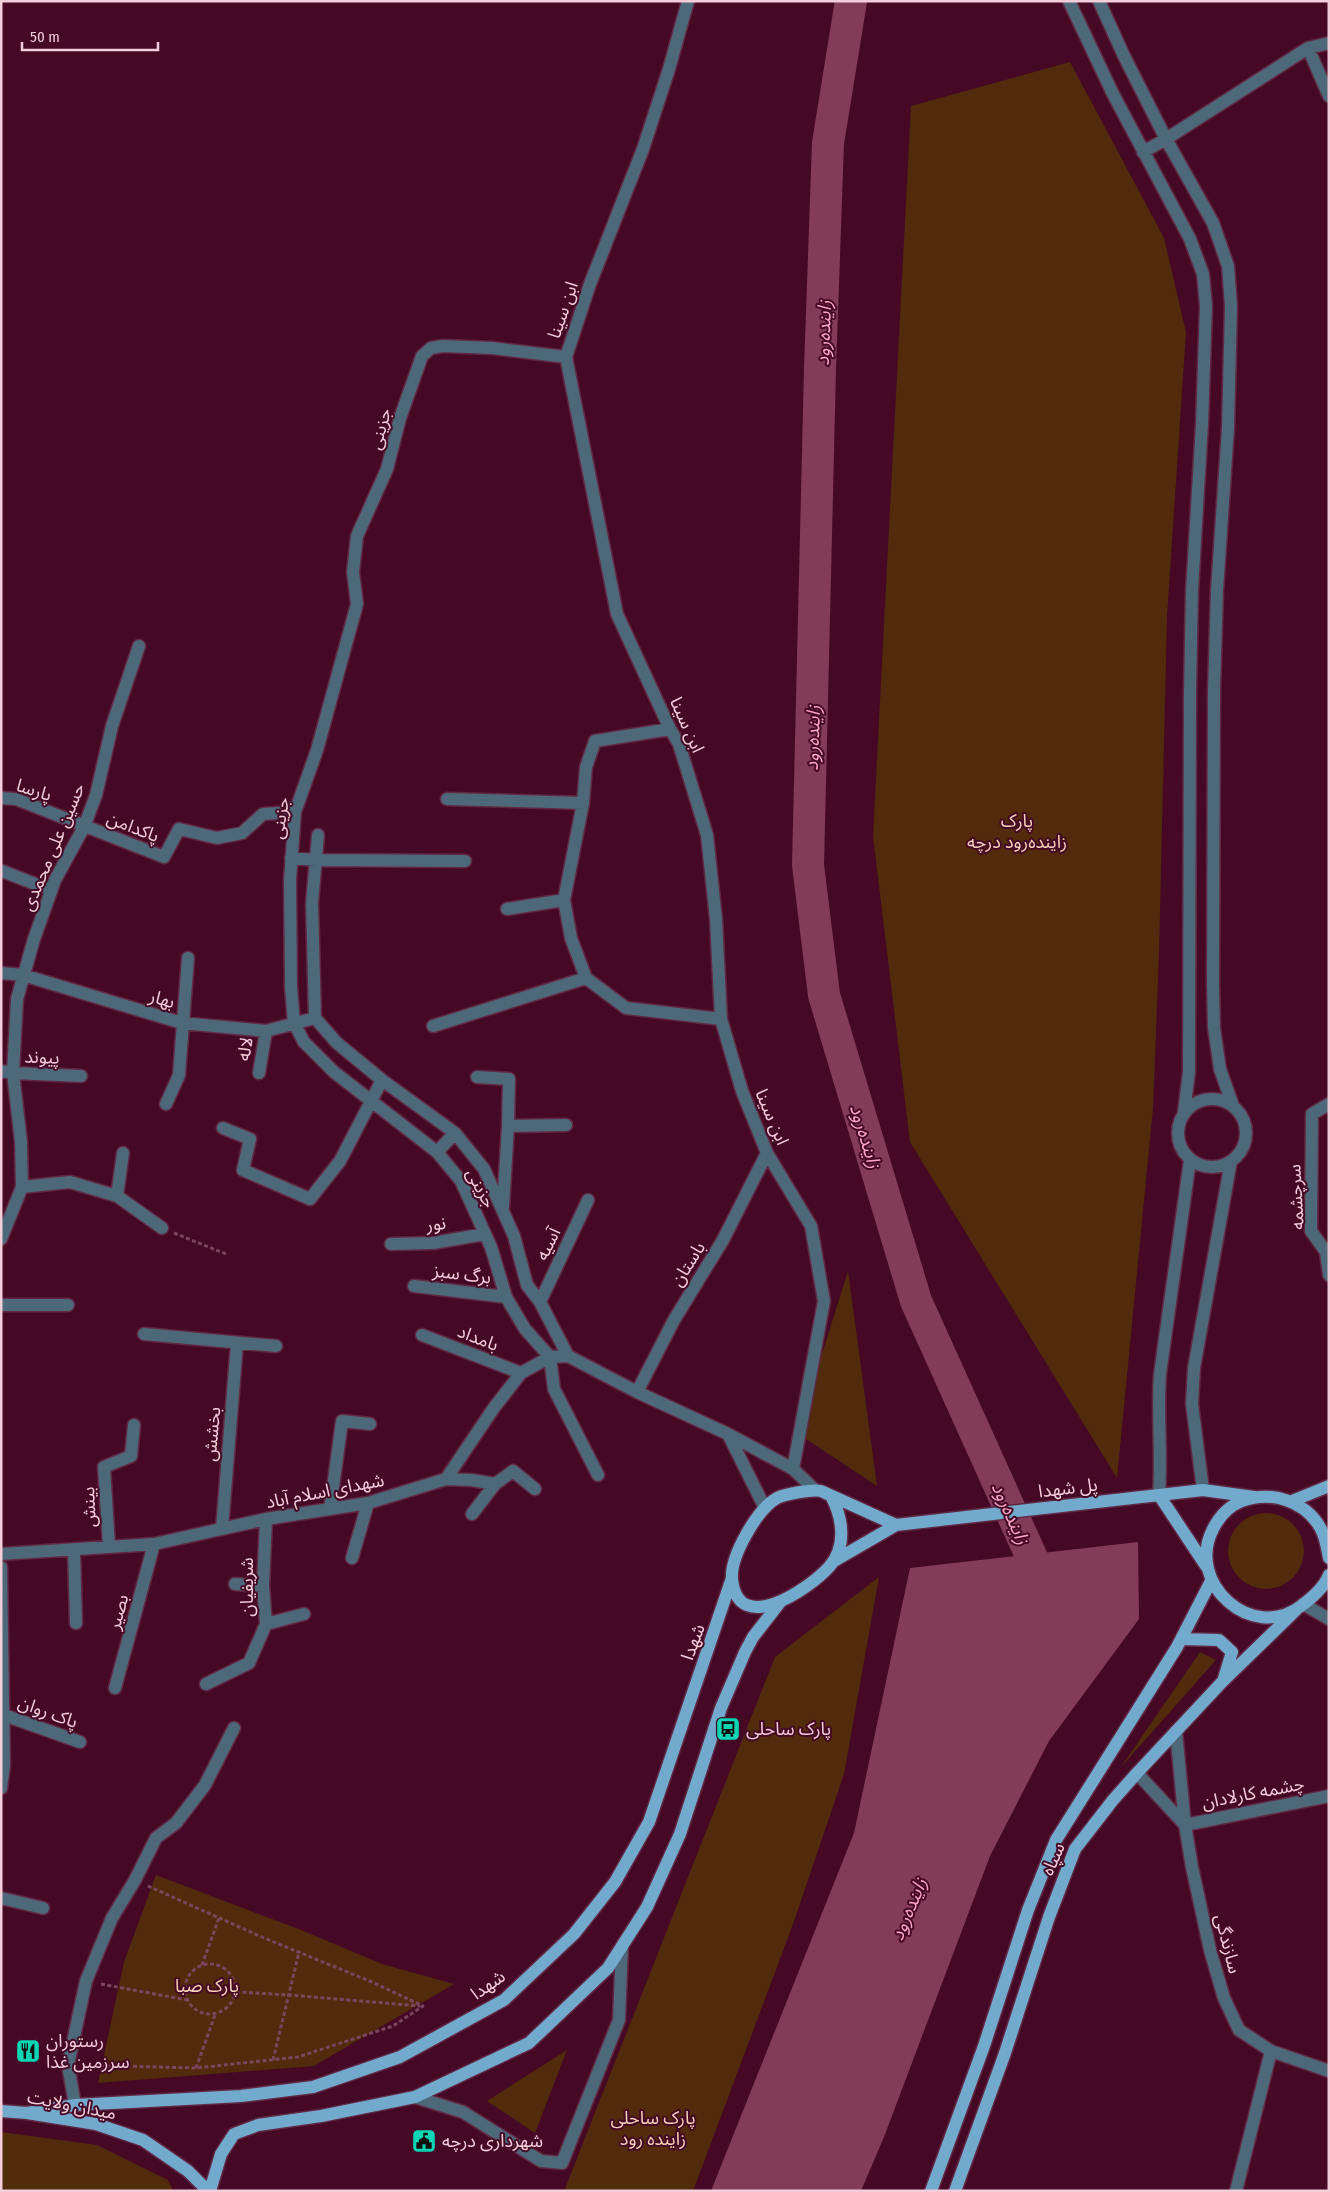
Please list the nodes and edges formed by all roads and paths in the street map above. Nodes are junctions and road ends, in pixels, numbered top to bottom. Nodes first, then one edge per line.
1 (688, 1) edge
2 (1069, 1) edge
3 (1100, 1) edge
4 (1329, 43) edge
5 (1308, 48) junction
6 (1329, 96) edge
7 (1166, 139) junction
8 (1143, 152) junction
9 (566, 357) junction
10 (139, 646) dead end
11 (670, 729) junction
12 (1, 798) edge
13 (448, 799) dead end
14 (583, 803) junction
15 (295, 812) junction
16 (84, 827) junction
17 (318, 835) dead end
18 (292, 858) junction
19 (316, 860) junction
20 (465, 861) dead end
21 (2, 871) edge
22 (51, 890) junction
23 (564, 900) junction
24 (507, 909) dead end
25 (188, 958) dead end
26 (1, 973) edge
27 (23, 975) junction
28 (586, 978) junction
29 (316, 1018) junction
30 (722, 1019) junction
31 (182, 1022) junction
32 (294, 1024) junction
33 (433, 1026) dead end
34 (266, 1031) junction
35 (7, 1072) edge
36 (259, 1073) dead end
37 (81, 1076) dead end
38 (477, 1078) dead end
39 (382, 1080) junction
40 (369, 1102) junction
41 (166, 1104) dead end
42 (1329, 1104) edge
43 (1233, 1106) junction
44 (1184, 1112) junction
45 (566, 1125) dead end
46 (508, 1126) junction
47 (224, 1128) dead end
48 (455, 1133) junction
49 (123, 1152) dead end
50 (436, 1152) junction
51 (768, 1153) junction
52 (1190, 1160) junction
53 (1231, 1161) junction
54 (22, 1187) junction
55 (117, 1196) junction
56 (588, 1200) dead end
57 (503, 1209) junction
58 (162, 1228) joint
59 (485, 1234) junction
60 (1, 1239) edge
61 (390, 1244) dead end
62 (226, 1254) dead end
63 (1328, 1271) edge
64 (1329, 1275) edge
65 (414, 1286) dead end
66 (506, 1296) junction
67 (540, 1302) junction
68 (1, 1305) edge
69 (68, 1305) dead end
70 (144, 1334) dead end
71 (422, 1335) dead end
72 (237, 1343) junction
73 (276, 1346) dead end
74 (568, 1356) junction
75 (550, 1357) junction
76 (521, 1373) junction
77 (637, 1392) junction
78 (370, 1424) dead end
79 (134, 1425) dead end
80 (728, 1434) junction
81 (793, 1469) junction
82 (598, 1475) dead end
83 (446, 1479) junction
84 (495, 1484) junction
85 (1329, 1486) edge
86 (534, 1489) dead end
87 (815, 1490) junction
88 (1203, 1490) junction
89 (1159, 1495) junction
90 (831, 1496) junction
91 (1254, 1497) junction
92 (1292, 1501) junction
93 (368, 1504) junction
94 (765, 1508) junction
95 (330, 1510) junction
96 (472, 1514) dead end
97 (266, 1519) junction
98 (896, 1525) junction
99 (222, 1529) junction
100 (154, 1544) junction
101 (108, 1546) junction
102 (74, 1550) junction
103 (1, 1554) edge
104 (352, 1558) dead end
105 (1329, 1558) edge
106 (834, 1562) junction
107 (1206, 1566) junction
108 (1, 1567) edge
109 (732, 1578) junction
110 (1211, 1581) junction
111 (1328, 1582) edge
112 (235, 1584) dead end
113 (263, 1586) junction
114 (781, 1601) junction
115 (1300, 1607) junction
116 (304, 1614) dead end
117 (1329, 1619) edge
118 (76, 1623) dead end
119 (266, 1624) junction
120 (1181, 1639) junction
121 (1223, 1681) junction
122 (206, 1684) dead end
123 (115, 1688) dead end
124 (4, 1715) junction
125 (234, 1728) dead end
126 (1176, 1731) junction
127 (80, 1742) dead end
128 (1137, 1773) junction
129 (1, 1788) edge
130 (1329, 1796) edge
131 (1185, 1825) junction
132 (135, 1880) junction
133 (1, 1898) edge
134 (43, 1908) dead end
135 (219, 1918) junction
136 (622, 1946) junction
137 (299, 1952) junction
138 (202, 1965) junction
139 (86, 1982) junction
140 (236, 1992) junction
141 (289, 1995) junction
142 (187, 2000) junction
143 (423, 2006) junction
144 (214, 2015) junction
145 (1271, 2051) junction
146 (273, 2060) junction
147 (68, 2065) junction
148 (196, 2068) junction
149 (1329, 2071) edge
150 (415, 2096) junction
151 (75, 2105) junction
152 (1, 2111) edge
153 (27, 2113) junction
154 (209, 2191) edge
155 (932, 2191) edge
156 (955, 2191) edge
157 (1236, 2191) edge

1 - 9 street, ابن سینا
2 - 8 street
3 - 7 street
4 - 5 street
5 - 6 street
5 - 7 street
7 - 8 street
7 - 43 street
8 - 44 street
9 - 11 street, ابن سینا
9 - 15 street, جزینی
10 - 16 street, حسین علی محمدی
11 - 14 street
11 - 30 street, ابن سینا
12 - 16 street, پارسا
13 - 14 street
14 - 23 street
15 - 16 street, پاکدامن
15 - 18 street, جزینی
16 - 22 street, حسین علی محمدی
17 - 19 street
18 - 19 street
18 - 32 street, جزینی
19 - 20 street
19 - 29 street
21 - 22 street
22 - 27 street, حسین علی محمدی
23 - 24 street
23 - 28 street
25 - 31 street
26 - 27 street, بهار
27 - 31 street, بهار
27 - 35 street, حسین علی محمدی
28 - 30 street
28 - 33 street
29 - 32 street, بهار
29 - 39 street
30 - 51 street, ابن سینا
31 - 34 street, بهار
31 - 41 street
32 - 34 street, بهار
32 - 40 street, جزینی
34 - 36 street, لاله
35 - 37 street, پیوند
35 - 54 street, حسین علی محمدی
38 - 46 street
39 - 40 street
39 - 48 street
40 - 47 street
40 - 50 street, جزینی
42 - 63 street, سرچشمه
43 - 44 street
43 - 53 street
44 - 52 street
45 - 46 street
46 - 57 street
48 - 50 street
48 - 57 street
49 - 55 street
50 - 59 street, جزینی
51 - 77 street, باستان
51 - 81 street, ابن سینا
52 - 53 street
52 - 89 street
53 - 88 street
54 - 55 street
54 - 60 street, حسین علی محمدی
55 - 58 street
56 - 67 street, آسیه
57 - 67 street
58 - 62 path
59 - 61 street, نور
59 - 66 street, جزینی
63 - 64 street, سرچشمه
65 - 66 street, برگ سبز
66 - 75 street, جزینی
67 - 74 street
68 - 69 street
70 - 72 street
71 - 76 street, بامداد
72 - 73 street
72 - 99 street, بخشش
74 - 75 street
74 - 77 street
75 - 76 street
75 - 82 street
76 - 83 street
77 - 80 street
78 - 95 street
79 - 101 street, بینش
80 - 81 street
80 - 94 street
81 - 87 street
83 - 84 street, شهدای اسلام آباد
83 - 93 street, شهدای اسلام آباد
84 - 86 street
84 - 96 street
85 - 92 main road
87 - 90 main road
87 - 94 main road
88 - 89 main road, پل شهدا
88 - 91 main road, پل شهدا
89 - 98 main road, پل شهدا
89 - 107 main road
90 - 98 main road
90 - 106 main road
91 - 92 main road, پل شهدا
91 - 107 main road
92 - 105 main road
93 - 95 street, شهدای اسلام آباد
93 - 104 street
94 - 109 main road
95 - 97 street, شهدای اسلام آباد
97 - 99 street, شهدای اسلام آباد
97 - 113 street, شریفیان
98 - 106 main road
99 - 100 street, شهدای اسلام آباد
100 - 101 street, شهدای اسلام آباد
100 - 123 street, بصیر
101 - 102 street, شهدای اسلام آباد
102 - 103 street, شهدای اسلام آباد
102 - 118 street
106 - 114 main road
107 - 110 main road
108 - 124 street
109 - 114 main road
109 - 151 main road, شهدا
110 - 115 main road
110 - 120 main road, سپاه
111 - 115 main road, سپاه
112 - 113 street
113 - 119 street, شریفیان
114 - 136 main road
115 - 117 street
115 - 121 main road, سپاه
116 - 119 street
119 - 122 street, شریفیان
120 - 121 main road
120 - 155 main road, سپاه
121 - 126 main road, سپاه
124 - 127 street, پاک روان
124 - 129 street
125 - 132 street
126 - 128 main road, سپاه
126 - 131 street, سازندگی
128 - 131 street
128 - 156 main road, سپاه
130 - 131 street, چشمه کارلادان
131 - 145 street, سازندگی
132 - 135 path
132 - 139 street
133 - 134 street
135 - 137 path
135 - 138 path
136 - 150 main road
136 - 150 street
137 - 141 path
137 - 143 path
138 - 140 path
138 - 142 path
139 - 142 path
139 - 147 street
140 - 141 path
140 - 144 path
141 - 143 path
141 - 146 path
142 - 144 path
143 - 146 path
144 - 148 path
145 - 149 street, سازندگی
145 - 157 street
146 - 148 path
147 - 148 path
147 - 151 street
150 - 154 main road
151 - 153 main road, شهدا
152 - 153 main road, میدان ولایت
153 - 154 main road, میدان ولایت

